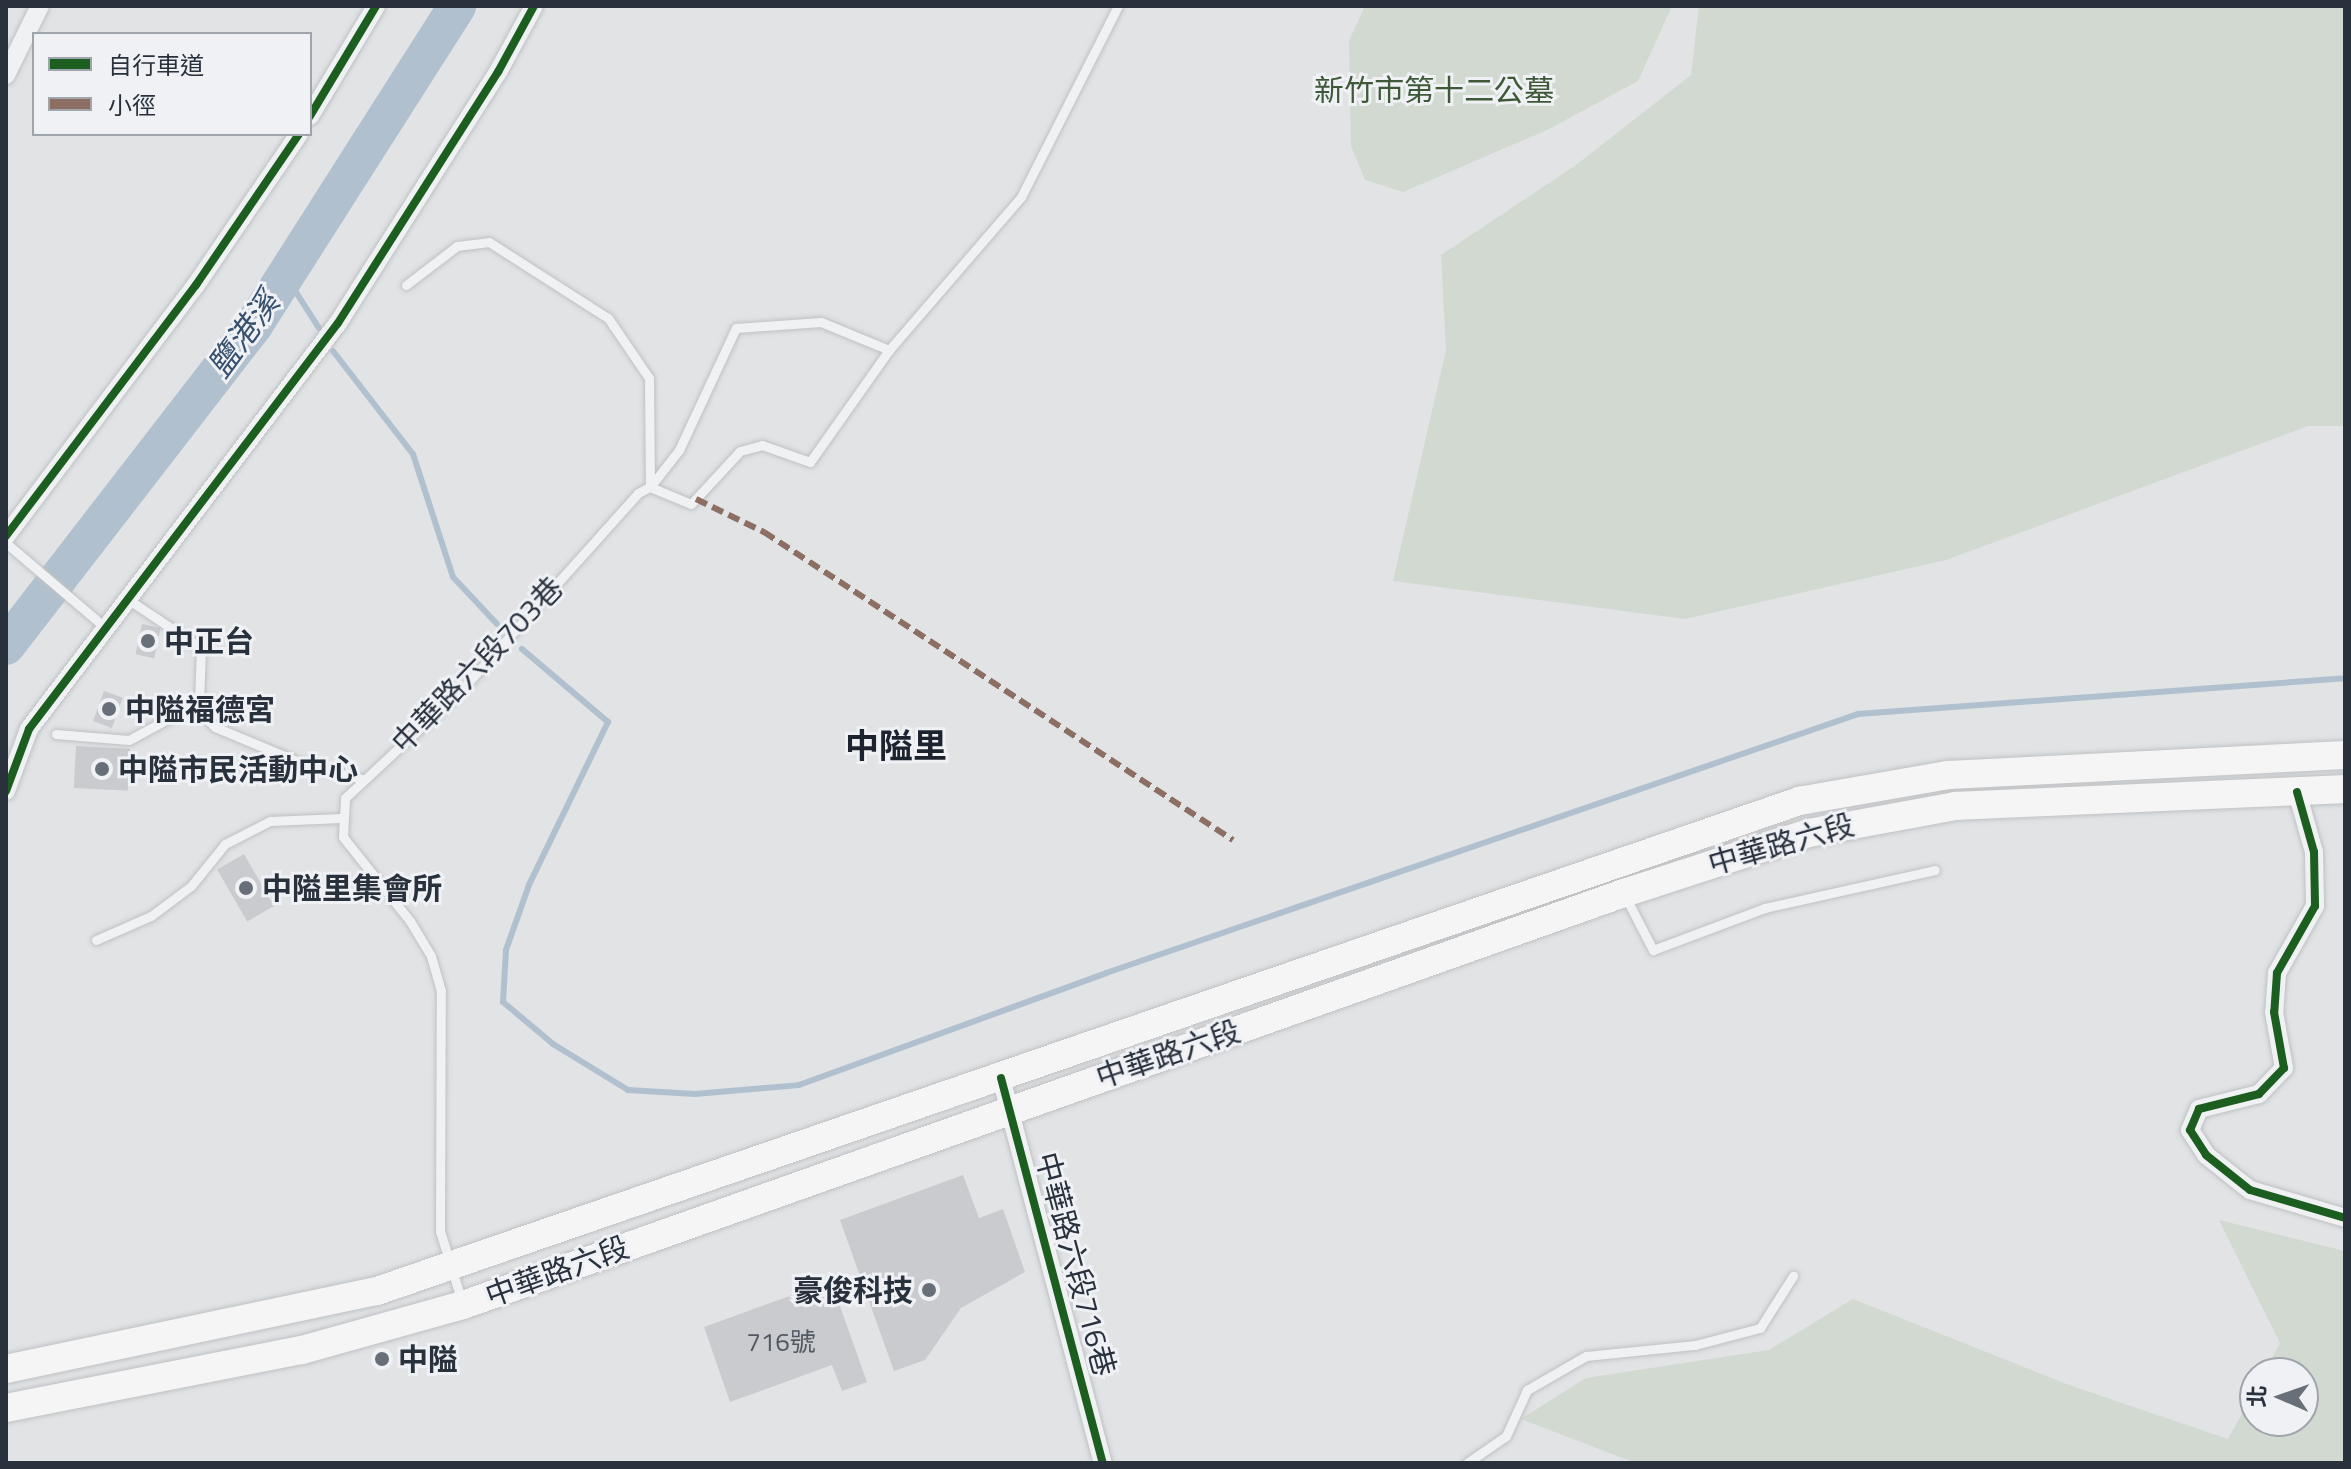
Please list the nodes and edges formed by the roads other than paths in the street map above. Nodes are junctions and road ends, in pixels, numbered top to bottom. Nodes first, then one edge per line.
1 (40, 6) edge
2 (376, 6) edge
3 (534, 6) edge
4 (1118, 6) edge
5 (6, 75) edge
6 (312, 113) edge
7 (298, 136) edge
8 (406, 285) dead end
9 (889, 350) junction
10 (650, 487) junction
11 (6, 536) edge
12 (6, 543) edge
13 (129, 600) junction
14 (107, 629) junction
15 (199, 702) junction
16 (56, 734) dead end
17 (2345, 755) edge
18 (361, 779) junction
19 (2345, 789) edge
20 (6, 791) edge
21 (2297, 792) junction
22 (341, 818) junction
23 (1935, 870) dead end
24 (1624, 893) junction
25 (96, 940) dead end
26 (1001, 1078) junction
27 (1009, 1110) junction
28 (2345, 1218) edge
29 (448, 1267) junction
30 (1793, 1276) dead end
31 (463, 1305) junction
32 (6, 1369) edge
33 (6, 1408) edge
34 (1103, 1463) edge
35 (1467, 1463) edge

1 - 5 street
2 - 6 street
3 - 13 street
4 - 9 lane
7 - 11 street
8 - 10 lane
9 - 10 lane
9 - 10 lane, 中華路六段703巷
10 - 18 lane, 中華路六段703巷
12 - 14 lane
13 - 14 street
13 - 15 lane
14 - 20 street
15 - 16 lane
15 - 18 lane
17 - 26 main road, 中華路六段
18 - 22 lane, 中華路六段703巷
19 - 21 main road, 中華路六段
21 - 24 main road, 中華路六段
21 - 28 street
22 - 25 lane
22 - 29 lane
23 - 24 lane
24 - 27 main road, 中華路六段
26 - 27 street, 中華路六段716巷
26 - 29 main road, 中華路六段
27 - 31 main road, 中華路六段
27 - 34 street, 中華路六段716巷
29 - 31 lane
29 - 32 main road, 中華路六段
30 - 35 lane
31 - 33 main road, 中華路六段

